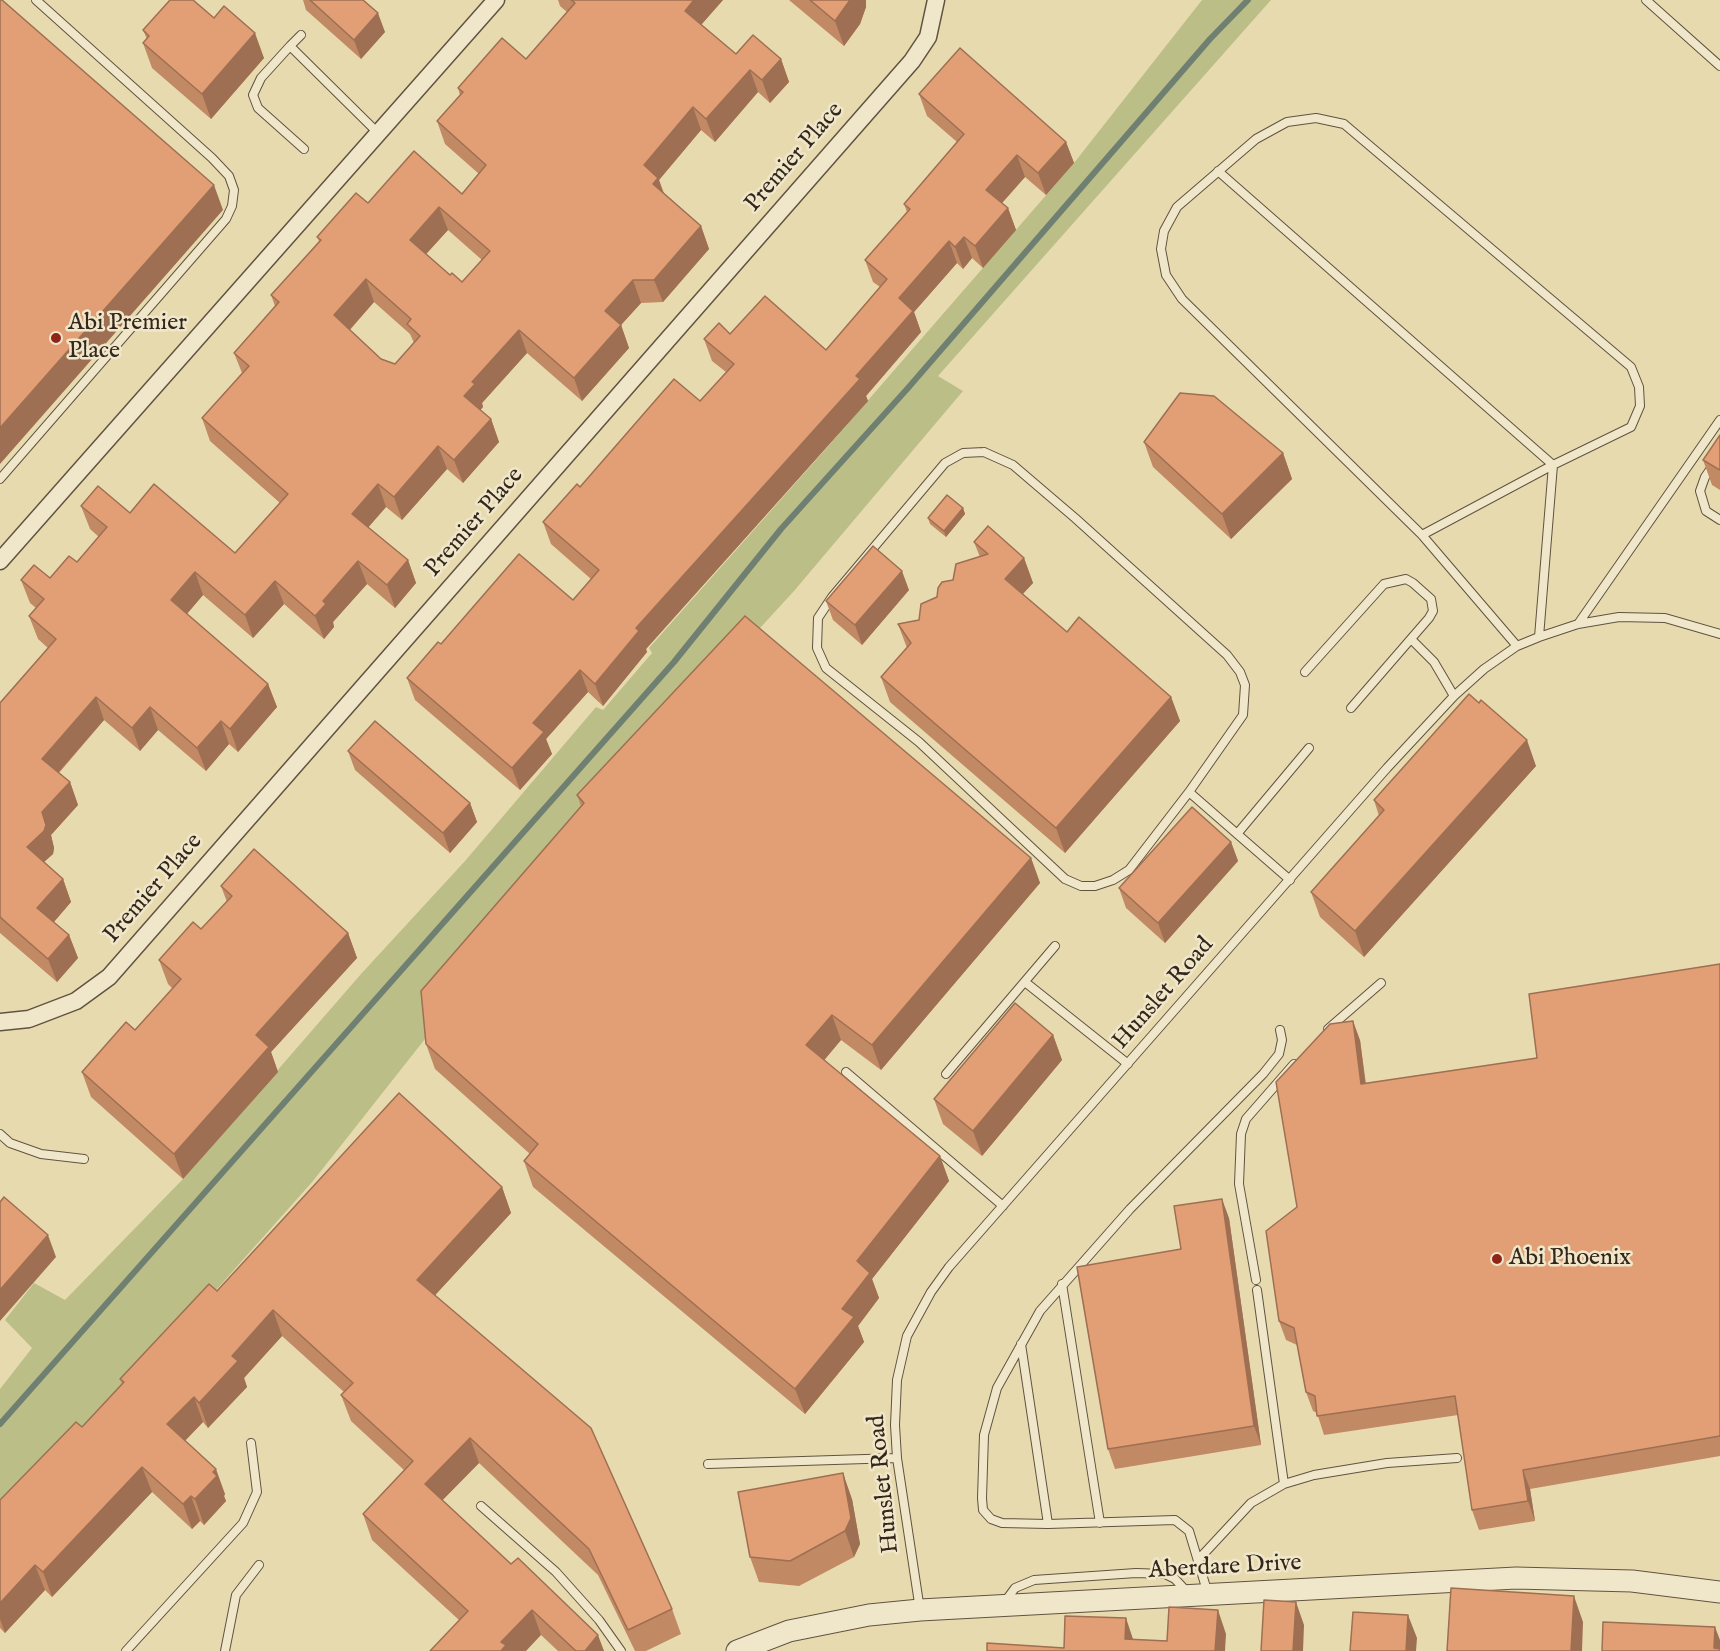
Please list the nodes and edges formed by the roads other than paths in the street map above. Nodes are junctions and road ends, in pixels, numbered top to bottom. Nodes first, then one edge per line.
1 (36, 0) edge
2 (496, 0) edge
3 (936, 0) edge
4 (1646, 0) edge
5 (301, 35) dead end
6 (290, 46) junction
7 (1720, 66) edge
8 (378, 133) junction
9 (304, 149) dead end
10 (1218, 171) junction
11 (1720, 420) edge
12 (1720, 455) edge
13 (1553, 465) junction
14 (0, 479) edge
15 (1720, 520) edge
16 (1422, 535) junction
17 (0, 561) edge
18 (1578, 624) junction
19 (1720, 634) edge
20 (1539, 637) junction
21 (1411, 639) junction
22 (1517, 646) junction
23 (1305, 672) dead end
24 (1454, 696) junction
25 (1351, 708) dead end
26 (1309, 748) dead end
27 (1189, 792) junction
28 (1237, 834) junction
29 (1290, 880) junction
30 (1055, 946) dead end
31 (1025, 982) junction
32 (1381, 983) dead end
33 (0, 1022) edge
34 (1280, 1030) dead end
35 (1318, 1038) edge
36 (1304, 1053) edge
37 (1128, 1065) junction
38 (846, 1072) dead end
39 (946, 1074) dead end
40 (0, 1134) edge
41 (84, 1159) dead end
42 (1003, 1206) junction
43 (1256, 1280) dead end
44 (1062, 1284) junction
45 (1257, 1290) dead end
46 (1020, 1343) junction
47 (251, 1443) dead end
48 (897, 1458) junction
49 (1456, 1458) dead end
50 (708, 1464) dead end
51 (1284, 1484) junction
52 (481, 1506) dead end
53 (1100, 1523) junction
54 (1048, 1524) junction
55 (1198, 1560) junction
56 (259, 1565) dead end
57 (1720, 1592) edge
58 (1199, 1595) junction
59 (920, 1610) junction
60 (126, 1651) edge
61 (225, 1651) edge
62 (621, 1651) edge
63 (737, 1651) edge

1 - 14 lane
2 - 8 street
3 - 33 street, Premier Place
4 - 7 lane
5 - 6 lane
6 - 8 lane
6 - 9 lane
8 - 17 street
10 - 13 lane
10 - 13 lane
10 - 16 lane
11 - 18 lane
12 - 15 lane
13 - 16 lane
13 - 20 lane
16 - 22 lane
18 - 19 lane, Hunslet Road
18 - 20 lane, Hunslet Road
20 - 22 lane, Hunslet Road
21 - 23 lane
21 - 24 lane
21 - 25 lane
22 - 24 lane, Hunslet Road
24 - 29 lane, Hunslet Road
26 - 28 lane
27 - 27 lane
27 - 28 lane
28 - 29 lane
29 - 37 lane, Hunslet Road
30 - 31 lane
31 - 37 lane
31 - 39 lane
32 - 35 lane
34 - 44 lane
36 - 43 lane
37 - 42 lane, Hunslet Road
38 - 42 lane
40 - 41 lane
42 - 48 lane, Hunslet Road
44 - 46 lane
44 - 53 lane
45 - 51 lane
46 - 54 lane
46 - 54 lane
47 - 60 lane
48 - 50 lane
48 - 59 lane, Hunslet Road
49 - 51 lane
51 - 55 lane
52 - 62 lane
53 - 54 lane
53 - 55 lane
55 - 58 lane
56 - 61 lane
57 - 58 street, Aberdare Drive
58 - 59 street, Aberdare Drive
59 - 63 street, Aberdare Drive

